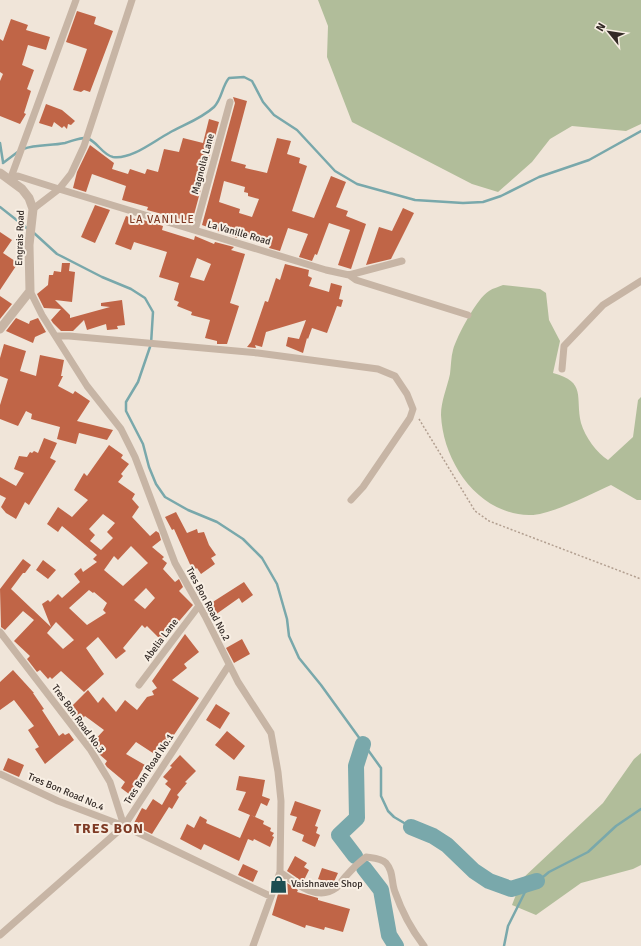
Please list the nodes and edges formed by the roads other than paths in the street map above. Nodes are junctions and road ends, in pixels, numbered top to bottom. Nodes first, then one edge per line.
1 (76, 0) edge
2 (132, 0) edge
3 (230, 102) dead end
4 (0, 173) edge
5 (10, 180) junction
6 (59, 189) junction
7 (33, 214) junction
8 (195, 230) junction
9 (402, 261) dead end
10 (349, 275) junction
11 (641, 281) edge
12 (30, 291) junction
13 (468, 315) dead end
14 (0, 329) edge
15 (56, 336) junction
16 (562, 369) dead end
17 (351, 500) dead end
18 (198, 606) junction
19 (0, 632) edge
20 (229, 665) junction
21 (139, 685) dead end
22 (0, 774) edge
23 (124, 826) junction
24 (280, 872) junction
25 (270, 896) junction
26 (1, 933) edge
27 (253, 946) edge
28 (424, 946) edge

1 - 5 street
2 - 6 street
3 - 8 street, Magnolia Lane
4 - 5 street
5 - 6 street, La Vanille Road
5 - 7 street, Engrais Road
6 - 7 street
6 - 8 street, La Vanille Road
7 - 12 street, Engrais Road
8 - 10 street, La Vanille Road
9 - 10 street, La Vanille Road
10 - 13 street, La Vanille Road
11 - 16 street
12 - 14 street
12 - 15 street, Tres Bon Road No.2
15 - 17 street
15 - 18 street, Tres Bon Road No.2
18 - 20 street, Tres Bon Road No.2
18 - 21 street, Abelia Lane
19 - 23 street, Tres Bon Road No.3
20 - 23 street, Tres Bon Road No.1
20 - 24 street, Tres Bon Road No.2
22 - 23 street, Tres Bon Road No.4
23 - 25 street, Tres Bon Road No.4
23 - 26 street, Tres Bon Road No.1
24 - 25 street, Tres Bon Road No.2
24 - 28 street
25 - 27 street, Tres Bon Road No.2

